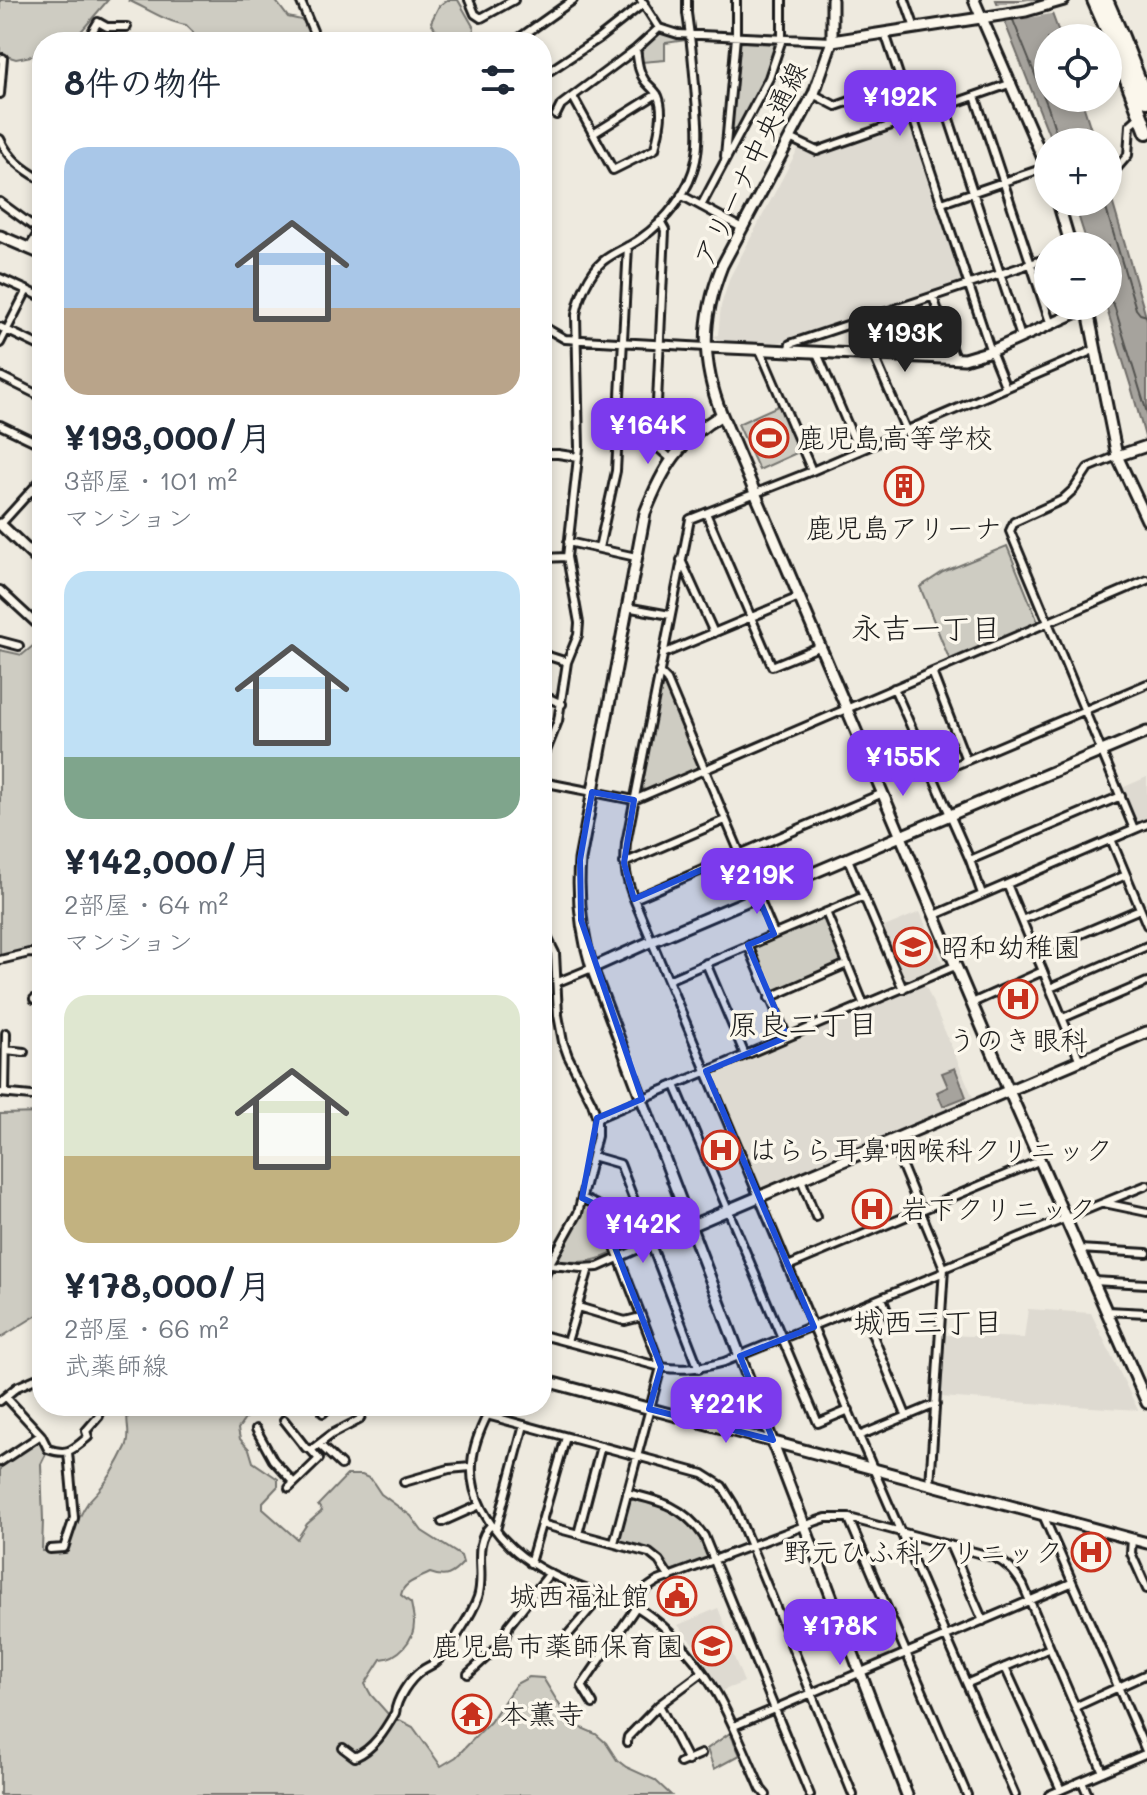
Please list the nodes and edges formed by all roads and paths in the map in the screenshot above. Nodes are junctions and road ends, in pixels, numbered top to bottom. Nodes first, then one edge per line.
1 (300, 0) edge
2 (469, 0) edge
3 (514, 0) edge
4 (573, 0) edge
5 (687, 0) edge
6 (736, 0) edge
7 (782, 0) edge
8 (832, 0) edge
9 (905, 0) edge
10 (974, 0) edge
11 (1094, 0) edge
12 (1106, 0) edge
13 (1062, 1) edge
14 (642, 2) edge
15 (981, 18) junction
16 (127, 27) dead end
17 (659, 28) junction
18 (915, 28) junction
19 (92, 32) edge
20 (313, 32) edge
21 (529, 32) edge
22 (885, 33) junction
23 (690, 35) junction
24 (736, 37) junction
25 (782, 39) junction
26 (832, 41) junction
27 (636, 49) junction
28 (3, 58) dead end
29 (552, 69) edge
30 (901, 83) junction
31 (1012, 83) junction
32 (0, 94) edge
33 (657, 94) junction
34 (813, 94) junction
35 (975, 96) junction
36 (573, 97) junction
37 (1147, 101) edge
38 (945, 107) junction
39 (556, 115) dead end
40 (1141, 115) junction
41 (913, 118) junction
42 (1147, 132) edge
43 (593, 134) junction
44 (1034, 136) edge
45 (790, 138) junction
46 (0, 139) edge
47 (724, 160) junction
48 (1122, 162) edge
49 (1034, 173) edge
50 (32, 174) edge
51 (1003, 182) junction
52 (973, 193) junction
53 (681, 195) junction
54 (0, 202) edge
55 (942, 203) junction
56 (701, 206) junction
57 (660, 221) junction
58 (32, 225) edge
59 (742, 228) junction
60 (0, 236) edge
61 (32, 243) edge
62 (628, 246) junction
63 (29, 248) junction
64 (32, 249) edge
65 (1034, 263) edge
66 (1030, 264) junction
67 (1000, 274) junction
68 (0, 278) edge
69 (969, 285) junction
70 (27, 290) junction
71 (32, 292) edge
72 (933, 297) junction
73 (1061, 320) edge
74 (1090, 320) edge
75 (1051, 325) junction
76 (3, 328) edge
77 (552, 331) edge
78 (1021, 337) junction
79 (577, 340) junction
80 (32, 342) edge
81 (0, 343) edge
82 (623, 343) junction
83 (661, 345) junction
84 (706, 347) junction
85 (1096, 349) junction
86 (760, 350) junction
87 (788, 351) junction
88 (991, 351) junction
89 (817, 353) junction
90 (874, 356) junction
91 (955, 359) junction
92 (0, 376) edge
93 (1006, 388) junction
94 (32, 392) edge
95 (722, 415) junction
96 (0, 425) edge
97 (906, 430) junction
98 (32, 440) edge
99 (1147, 446) edge
100 (859, 451) junction
101 (552, 454) edge
102 (1120, 454) junction
103 (578, 457) junction
104 (671, 459) junction
105 (812, 471) junction
106 (32, 490) edge
107 (755, 493) junction
108 (706, 513) junction
109 (1147, 520) edge
110 (0, 524) edge
111 (568, 542) junction
112 (24, 548) junction
113 (599, 548) junction
114 (32, 549) edge
115 (32, 555) edge
116 (567, 557) junction
117 (636, 557) junction
118 (552, 558) edge
119 (681, 560) junction
120 (1147, 580) edge
121 (0, 590) edge
122 (799, 597) junction
123 (626, 607) junction
124 (670, 615) junction
125 (751, 617) junction
126 (32, 620) edge
127 (1048, 622) junction
128 (714, 633) junction
129 (0, 641) edge
130 (19, 646) dead end
131 (821, 646) junction
132 (663, 654) junction
133 (552, 657) edge
134 (567, 662) junction
135 (659, 672) junction
136 (932, 672) junction
137 (1147, 684) edge
138 (894, 688) junction
139 (552, 700) edge
140 (562, 704) junction
141 (847, 708) junction
142 (1086, 710) junction
143 (1147, 732) edge
144 (552, 736) edge
145 (1103, 751) junction
146 (966, 760) junction
147 (704, 770) junction
148 (932, 775) junction
149 (552, 784) edge
150 (592, 792) junction
151 (883, 793) junction
152 (1121, 796) junction
153 (634, 800) junction
154 (950, 816) junction
155 (725, 820) junction
156 (1147, 824) edge
157 (1134, 829) junction
158 (901, 837) junction
159 (1111, 839) junction
160 (740, 853) junction
161 (848, 859) junction
162 (970, 860) junction
163 (624, 863) junction
164 (1126, 875) junction
165 (1007, 884) junction
166 (982, 894) junction
167 (864, 896) junction
168 (758, 897) junction
169 (634, 899) junction
170 (1140, 909) junction
171 (826, 912) junction
172 (935, 915) junction
173 (1022, 920) junction
174 (1147, 925) edge
175 (774, 934) junction
176 (652, 941) junction
177 (748, 945) junction
178 (1147, 946) edge
179 (552, 947) edge
180 (32, 953) edge
181 (1036, 953) junction
182 (0, 960) edge
183 (706, 963) junction
184 (847, 964) junction
185 (955, 966) junction
186 (592, 968) junction
187 (1043, 971) junction
188 (668, 980) junction
189 (558, 982) junction
190 (1147, 982) edge
191 (1050, 988) junction
192 (903, 989) junction
193 (769, 998) junction
194 (972, 1003) junction
195 (864, 1005) junction
196 (1063, 1018) junction
197 (1147, 1032) edge
198 (6, 1033) dead end
199 (787, 1037) junction
200 (6, 1050) junction
201 (24, 1052) dead end
202 (745, 1055) junction
203 (1080, 1061) junction
204 (706, 1071) junction
205 (675, 1085) junction
206 (1010, 1091) junction
207 (2, 1093) edge
208 (32, 1096) edge
209 (642, 1099) junction
210 (597, 1118) junction
211 (892, 1142) junction
212 (592, 1156) junction
213 (1041, 1160) junction
214 (801, 1179) junction
215 (1147, 1185) edge
216 (759, 1197) junction
217 (582, 1198) junction
218 (1104, 1203) junction
219 (920, 1210) junction
220 (727, 1211) junction
221 (1147, 1212) edge
222 (816, 1217) dead end
223 (1066, 1219) junction
224 (690, 1226) junction
225 (651, 1244) junction
226 (1079, 1249) junction
227 (1147, 1253) edge
228 (552, 1255) edge
229 (618, 1258) junction
230 (552, 1265) edge
231 (788, 1266) junction
232 (589, 1268) junction
233 (943, 1270) junction
234 (1093, 1281) junction
235 (1147, 1284) edge
236 (882, 1298) junction
237 (578, 1307) junction
238 (861, 1307) junction
239 (1106, 1311) junction
240 (1147, 1313) edge
241 (641, 1317) junction
242 (891, 1321) dead end
243 (814, 1327) junction
244 (552, 1338) edge
245 (782, 1339) junction
246 (567, 1342) junction
247 (740, 1356) junction
248 (661, 1367) junction
249 (699, 1369) junction
250 (32, 1380) edge
251 (552, 1383) edge
252 (3, 1399) edge
253 (1147, 1403) edge
254 (936, 1404) junction
255 (649, 1409) junction
256 (849, 1410) junction
257 (906, 1415) junction
258 (99, 1416) dead end
259 (361, 1416) edge
260 (487, 1416) edge
261 (491, 1416) edge
262 (284, 1420) dead end
263 (524, 1425) junction
264 (256, 1429) dead end
265 (41, 1435) junction
266 (859, 1436) junction
267 (566, 1437) junction
268 (773, 1440) junction
269 (319, 1444) junction
270 (601, 1446) junction
271 (311, 1450) junction
272 (68, 1452) junction
273 (637, 1456) junction
274 (0, 1462) edge
275 (341, 1465) dead end
276 (471, 1467) junction
277 (874, 1469) junction
278 (404, 1482) dead end
279 (930, 1485) junction
280 (627, 1493) junction
281 (480, 1505) junction
282 (1042, 1514) junction
283 (849, 1518) junction
284 (442, 1522) dead end
285 (541, 1524) junction
286 (805, 1526) junction
287 (493, 1528) junction
288 (902, 1531) junction
289 (578, 1534) junction
290 (1132, 1539) junction
291 (614, 1543) junction
292 (1147, 1543) edge
293 (950, 1545) junction
294 (752, 1546) junction
295 (50, 1549) dead end
296 (714, 1561) junction
297 (530, 1563) junction
298 (550, 1573) junction
299 (670, 1578) junction
300 (1071, 1583) junction
301 (1147, 1589) edge
302 (602, 1595) junction
303 (1030, 1601) junction
304 (634, 1605) junction
305 (983, 1621) junction
306 (947, 1636) junction
307 (1050, 1648) junction
308 (554, 1651) dead end
309 (907, 1653) junction
310 (1005, 1667) junction
311 (703, 1672) junction
312 (860, 1673) junction
313 (468, 1674) dead end
314 (1147, 1674) edge
315 (968, 1683) junction
316 (1118, 1687) junction
317 (811, 1693) junction
318 (593, 1704) dead end
319 (659, 1705) junction
320 (1075, 1707) junction
321 (775, 1709) junction
322 (734, 1726) junction
323 (627, 1742) dead end
324 (343, 1748) dead end
325 (1147, 1753) edge
326 (701, 1754) dead end
327 (1103, 1772) junction
328 (1082, 1781) junction
329 (1061, 1790) junction
330 (766, 1795) edge
331 (810, 1795) edge
332 (853, 1795) edge
333 (907, 1795) edge
334 (967, 1795) edge
335 (1015, 1795) edge
336 (1049, 1795) edge
337 (1088, 1795) edge

1 - 20 street
2 - 3 street
4 - 21 street
5 - 23 street
6 - 24 street
7 - 25 street
8 - 26 street, アリーナ中央通線
9 - 18 street
10 - 15 street
11 - 40 highway
12 - 37 highway
13 - 15 street
14 - 17 street
14 - 29 street
15 - 18 street
15 - 31 street
16 - 19 street
17 - 23 street
17 - 27 street
18 - 22 street
22 - 26 street
22 - 30 street
23 - 24 street
23 - 53 street
24 - 25 street
24 - 47 street
25 - 26 street
25 - 47 street
26 - 34 street, アリーナ中央通線
27 - 33 street
27 - 36 street
28 - 32 street
30 - 34 street
30 - 41 street
31 - 35 street
31 - 44 street
33 - 43 street
33 - 43 street
34 - 45 street, アリーナ中央通線
35 - 38 street
35 - 51 street
36 - 39 street
36 - 43 street
38 - 41 street
38 - 52 street
40 - 42 highway
40 - 48 street
41 - 45 street
41 - 55 street
45 - 59 street, アリーナ中央通線
46 - 50 street
47 - 56 street
49 - 51 street
51 - 52 street
51 - 66 street
52 - 55 street
52 - 67 street
53 - 56 street
53 - 57 street
54 - 58 street
55 - 69 street
56 - 59 street
57 - 62 street
57 - 83 street
59 - 84 street, アリーナ中央通線
60 - 63 street
61 - 63 street
62 - 79 street
62 - 82 street
63 - 64 street
65 - 66 street
66 - 67 street
66 - 75 street
67 - 69 street
67 - 78 street
68 - 70 street
69 - 72 street
69 - 88 street
70 - 71 street
70 - 76 street
72 - 87 street
72 - 91 street
73 - 75 street
74 - 85 street
75 - 78 street
76 - 80 street
76 - 81 street
77 - 79 street
78 - 88 street
79 - 82 street
79 - 103 street
82 - 83 street
82 - 113 street
83 - 84 street
83 - 104 street
84 - 86 street
84 - 95 street, アリーナ中央通線
85 - 93 street
85 - 102 street
86 - 87 street
86 - 105 street
87 - 89 street
88 - 91 street
88 - 93 street
89 - 90 street
89 - 100 street
90 - 91 street
90 - 97 street
92 - 94 street
93 - 97 street
95 - 104 street
95 - 107 street, アリーナ中央通線
96 - 98 street
97 - 100 street
99 - 102 street
100 - 105 street
101 - 103 street
102 - 109 street
102 - 127 street
103 - 111 street
104 - 117 street
105 - 107 street
106 - 110 street
107 - 108 street
107 - 122 street, アリーナ中央通線
108 - 119 street
108 - 125 street
110 - 112 street
111 - 113 street
111 - 116 street
112 - 114 street
112 - 115 street
113 - 117 street
116 - 118 street
116 - 134 street
117 - 123 street
119 - 124 street
119 - 128 street
120 - 127 street
121 - 126 street
122 - 125 street
122 - 131 street, アリーナ中央通線
123 - 124 street
123 - 150 street
124 - 132 street
125 - 128 street
125 - 131 street
127 - 136 street
127 - 142 street
128 - 132 street
129 - 130 street
131 - 141 street, アリーナ中央通線
132 - 135 street
133 - 134 street
134 - 140 street
135 - 147 street
135 - 153 street
136 - 138 street
136 - 146 street
137 - 142 street
138 - 141 street
138 - 148 street
139 - 140 street
140 - 144 street
141 - 147 street
141 - 151 street, アリーナ中央通線
142 - 145 street
142 - 146 street
143 - 145 street
145 - 152 street
145 - 154 street
146 - 148 street
147 - 153 street
147 - 155 street
148 - 154 street
149 - 150 street
150 - 153 street
150 - 186 street
151 - 158 street, アリーナ中央通線
151 - 160 street
152 - 157 street
152 - 162 street
153 - 163 street
154 - 158 street
154 - 162 street
155 - 160 street
155 - 163 street
156 - 157 street
157 - 159 street
158 - 161 street
158 - 172 street, アリーナ中央通線
159 - 164 street
159 - 165 street
160 - 168 street
160 - 169 street
161 - 167 street
161 - 168 street
162 - 166 street
163 - 169 street
164 - 170 street
164 - 173 street
165 - 166 street
165 - 173 street
166 - 172 street
167 - 171 street
167 - 192 street
168 - 175 street
168 - 176 street
169 - 176 street
170 - 174 street
170 - 181 street
171 - 175 street
171 - 184 street
172 - 185 street, アリーナ中央通線
173 - 181 street
175 - 177 street
176 - 186 street
176 - 188 street
177 - 183 street
177 - 193 street
178 - 191 street
179 - 189 street
180 - 182 street
181 - 187 street
183 - 188 street
183 - 202 street
184 - 193 street
184 - 195 street
185 - 192 street
185 - 194 street, アリーナ中央通線
186 - 189 street
186 - 209 street
187 - 191 street
187 - 194 street
188 - 204 street
189 - 210 street
190 - 196 street
191 - 196 street
192 - 195 street
193 - 199 street
194 - 206 street, アリーナ中央通線
195 - 199 street
196 - 203 street
197 - 203 street
198 - 200 street
199 - 202 street
200 - 201 street
200 - 207 street
202 - 204 street
203 - 206 street
204 - 205 street
204 - 216 street
205 - 209 street
205 - 220 street
206 - 211 street
206 - 213 street, アリーナ中央通線
207 - 208 street
209 - 210 street
209 - 224 street
210 - 212 street
211 - 214 street
211 - 219 street
212 - 217 street
212 - 225 street
213 - 219 street
213 - 223 street, アリーナ中央通線
214 - 216 street
214 - 222 street
215 - 218 street
216 - 220 street
216 - 231 street
217 - 228 street
217 - 229 street
218 - 221 street
218 - 223 street
219 - 231 street
219 - 233 street
220 - 224 street
220 - 245 street
223 - 226 street, アリーナ中央通線
223 - 233 street
224 - 225 street
224 - 247 street
225 - 229 street
225 - 249 street
226 - 227 street
226 - 234 street, アリーナ中央通線
229 - 232 street
229 - 241 street
230 - 232 street
231 - 243 street
232 - 237 street
233 - 236 street
233 - 254 street
234 - 235 street
234 - 239 street, アリーナ中央通線
236 - 238 street
236 - 242 street
237 - 241 street
237 - 246 street
238 - 243 street
238 - 257 street
239 - 240 street
239 - 253 street, アリーナ中央通線
241 - 248 street
243 - 245 street
243 - 256 street
244 - 246 street
245 - 247 street
245 - 256 street
246 - 248 street
247 - 249 street
247 - 268 street
248 - 249 street
248 - 255 street
250 - 252 street
251 - 255 street
252 - 265 street
254 - 257 street
254 - 279 street
255 - 268 street
255 - 273 street
256 - 266 street
257 - 266 street
258 - 272 street
259 - 269 street
260 - 276 street
261 - 263 street
262 - 271 street
263 - 267 street
263 - 287 street
264 - 271 street
265 - 272 street
265 - 274 street
266 - 277 street
267 - 270 street
267 - 285 street
268 - 277 street
268 - 286 street
269 - 271 street
269 - 275 street
270 - 273 street
270 - 289 street
272 - 295 street
273 - 280 street
273 - 294 street
276 - 278 street
276 - 281 street
277 - 279 street
277 - 288 street
279 - 282 street
280 - 291 street
280 - 296 street
281 - 284 street
281 - 287 street
282 - 290 street
282 - 300 street
283 - 286 street
283 - 288 street
283 - 309 street
285 - 289 street
285 - 297 street
286 - 294 street
286 - 312 street
287 - 297 street
287 - 324 street
288 - 293 street
288 - 306 street
289 - 291 street
290 - 292 street
290 - 301 street
291 - 299 street
293 - 303 street
293 - 305 street
294 - 296 street
294 - 317 street
296 - 299 street
296 - 321 street
297 - 298 street
298 - 302 street
298 - 313 street
299 - 304 street
300 - 303 street
300 - 316 street
302 - 304 street
302 - 308 street
303 - 305 street
303 - 307 street
304 - 311 street
304 - 318 street
305 - 306 street
306 - 309 street
306 - 315 street
307 - 310 street
307 - 320 street
309 - 312 street
309 - 334 street
310 - 315 street
310 - 329 street
311 - 319 street
311 - 322 street
312 - 317 street
312 - 333 street
314 - 316 street
315 - 335 street
316 - 320 street
316 - 325 street
317 - 321 street
317 - 332 street
319 - 323 street
319 - 326 street
320 - 327 street
321 - 322 street
321 - 331 street
322 - 330 street
325 - 327 street
327 - 328 street
328 - 329 street
328 - 337 street
329 - 336 street

